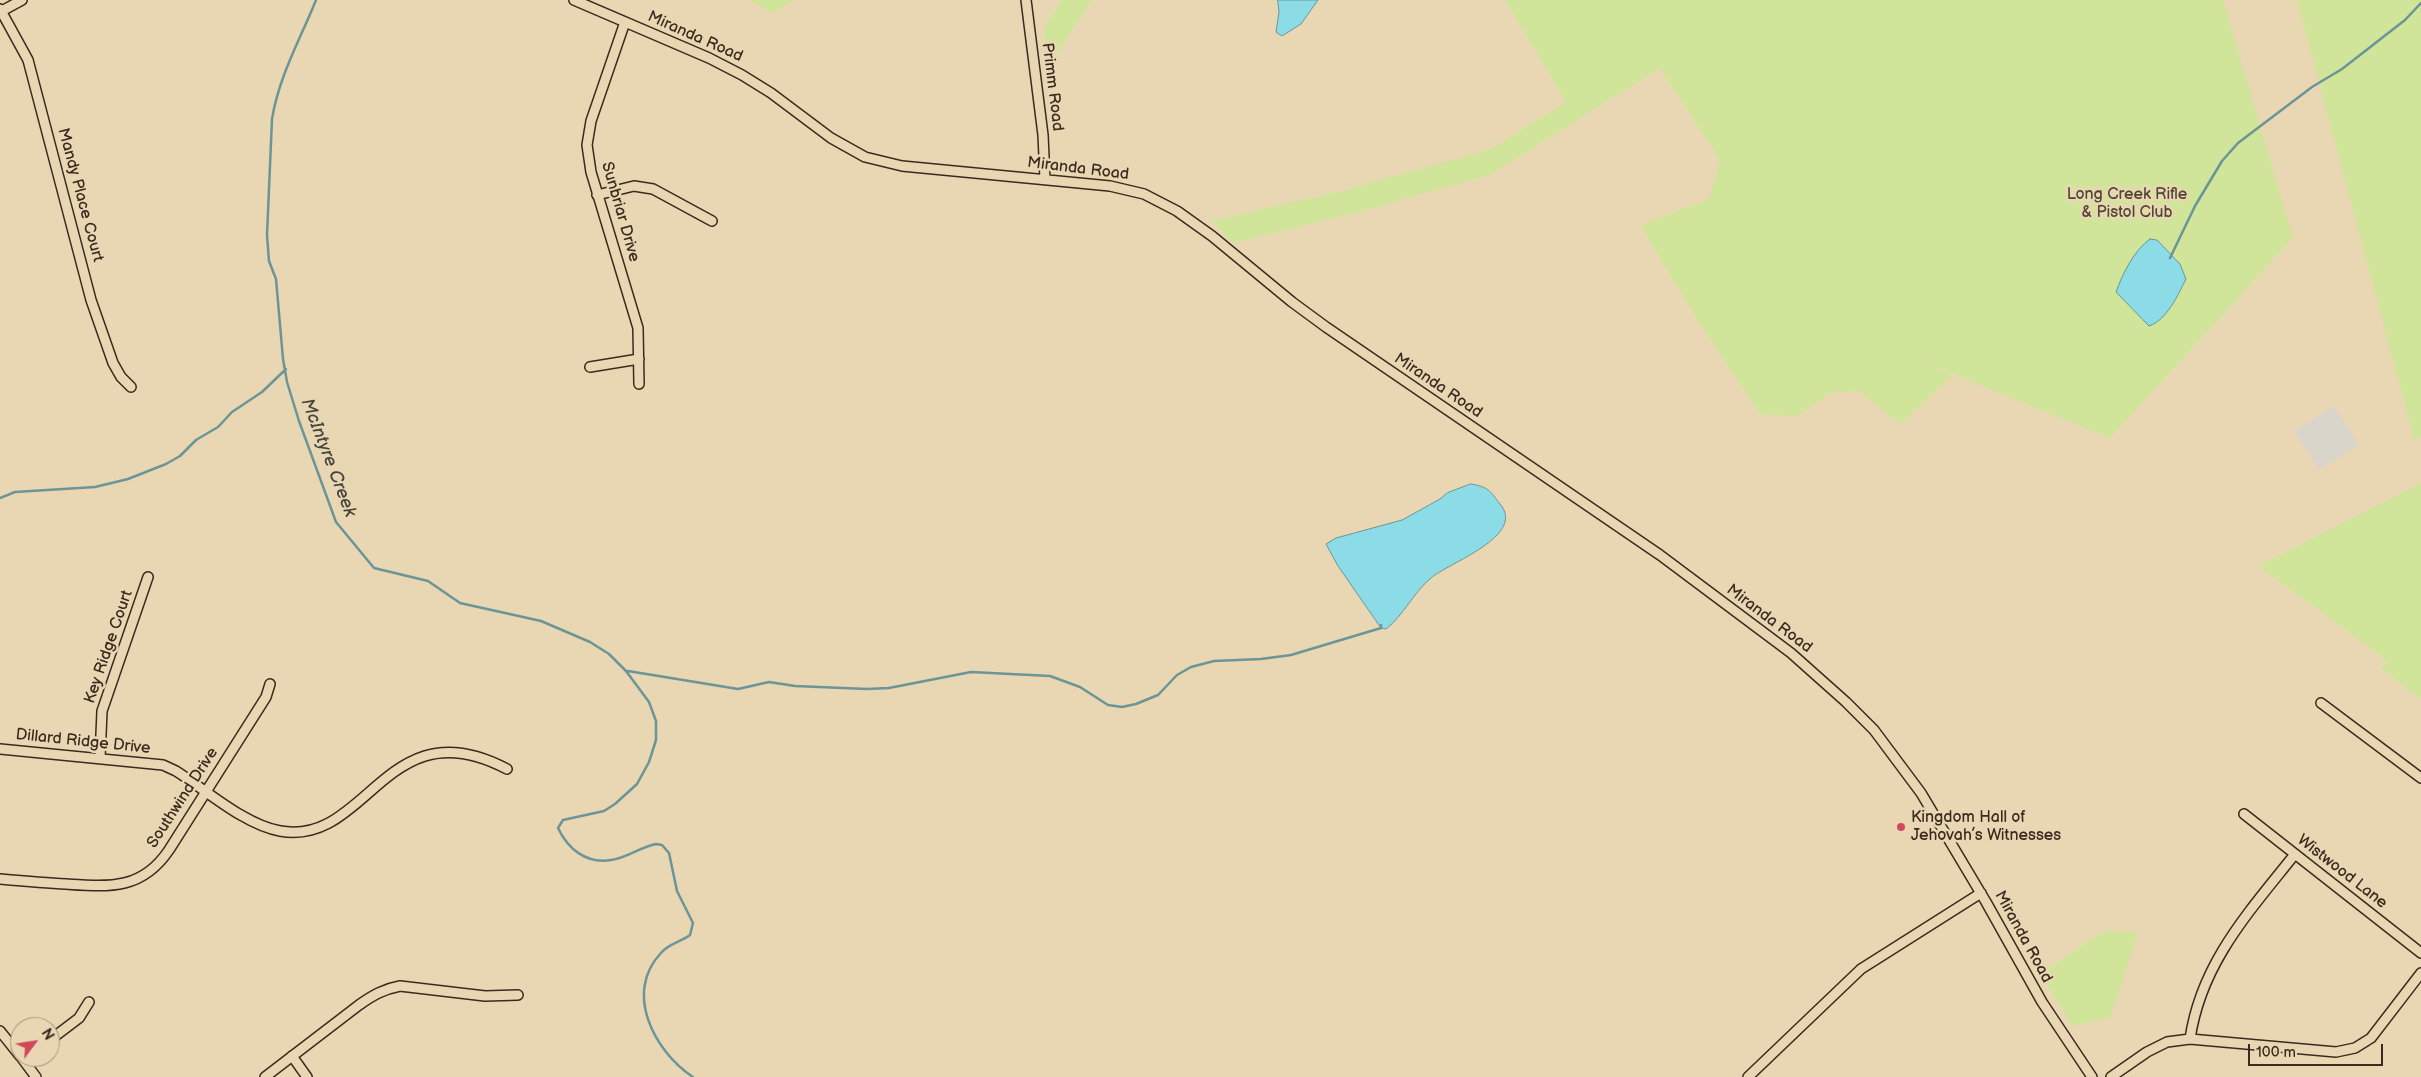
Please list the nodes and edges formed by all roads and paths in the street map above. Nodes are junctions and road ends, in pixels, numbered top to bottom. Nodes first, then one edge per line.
1 (22, 0) edge
2 (574, 0) edge
3 (1026, 0) edge
4 (0, 11) edge
5 (625, 22) junction
6 (1045, 178) junction
7 (597, 195) junction
8 (712, 222) dead end
9 (639, 359) junction
10 (590, 367) dead end
11 (639, 384) dead end
12 (131, 387) dead end
13 (148, 577) dead end
14 (270, 684) dead end
15 (2322, 703) dead end
16 (0, 749) edge
17 (100, 758) junction
18 (507, 769) dead end
19 (2421, 778) edge
20 (206, 790) junction
21 (2244, 814) dead end
22 (2295, 854) junction
23 (0, 879) edge
24 (1981, 894) junction
25 (2421, 953) edge
26 (2421, 973) edge
27 (518, 995) dead end
28 (90, 1002) dead end
29 (0, 1031) edge
30 (60, 1032) edge
31 (2190, 1039) junction
32 (10, 1043) edge
33 (292, 1056) junction
34 (265, 1077) edge
35 (307, 1077) edge
36 (1748, 1077) edge
37 (2092, 1077) edge
38 (2111, 1077) edge

1 - 4 street
2 - 5 street, Miranda Road
3 - 6 street, Primm Road
4 - 12 street, Mandy Place Court
5 - 6 street, Miranda Road
5 - 7 street, Sunbriar Drive
6 - 24 street, Miranda Road
7 - 8 street
7 - 9 street, Sunbriar Drive
9 - 10 street
9 - 11 street, Sunbriar Drive
13 - 17 street, Key Ridge Court
14 - 20 street, Southwind Drive
15 - 19 street
16 - 17 street, Dillard Ridge Drive
17 - 20 street, Dillard Ridge Drive
18 - 20 street, Dillard Ridge Drive
20 - 23 street, Southwind Drive
21 - 22 street, Wistwood Lane
22 - 25 street, Wistwood Lane
22 - 31 street
24 - 36 street
24 - 37 street, Miranda Road
26 - 31 street
27 - 33 street
28 - 30 street
29 - 32 street
31 - 38 street
33 - 34 street
33 - 35 street

